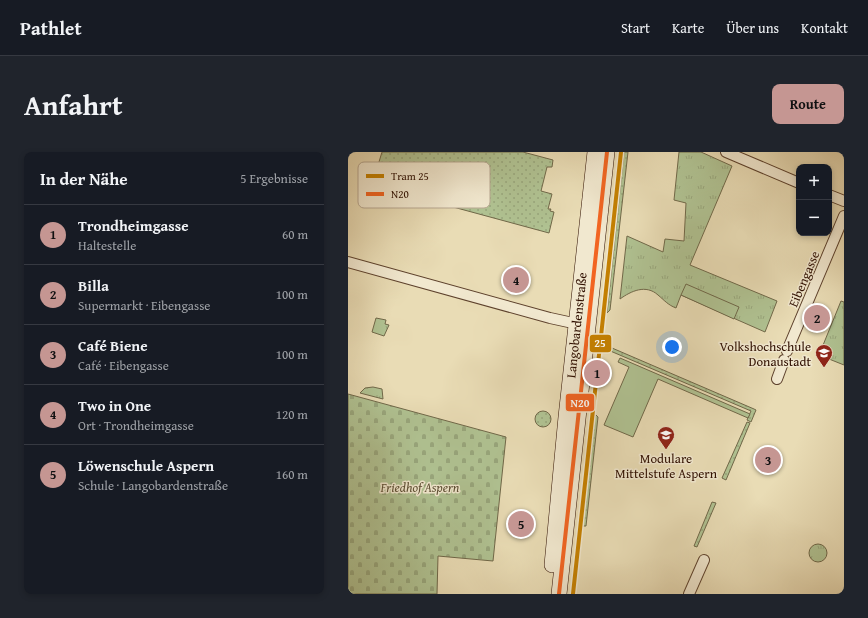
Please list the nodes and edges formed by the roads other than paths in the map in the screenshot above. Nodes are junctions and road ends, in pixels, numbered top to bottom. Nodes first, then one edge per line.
1 (595, 152) edge
2 (607, 152) edge
3 (726, 152) edge
4 (796, 181) edge
5 (832, 196) edge
6 (844, 201) edge
7 (844, 216) edge
8 (348, 262) edge
9 (582, 325) junction
10 (777, 379) dead end
11 (704, 560) dead end
12 (550, 594) edge
13 (559, 594) edge
14 (689, 594) edge

1 - 9 street, Langobardenstraße
2 - 9 street, Langobardenstraße
3 - 4 street
5 - 6 street
7 - 10 street, Eibengasse
8 - 9 street
9 - 12 street, Langobardenstraße
9 - 13 street, Langobardenstraße
11 - 14 street

